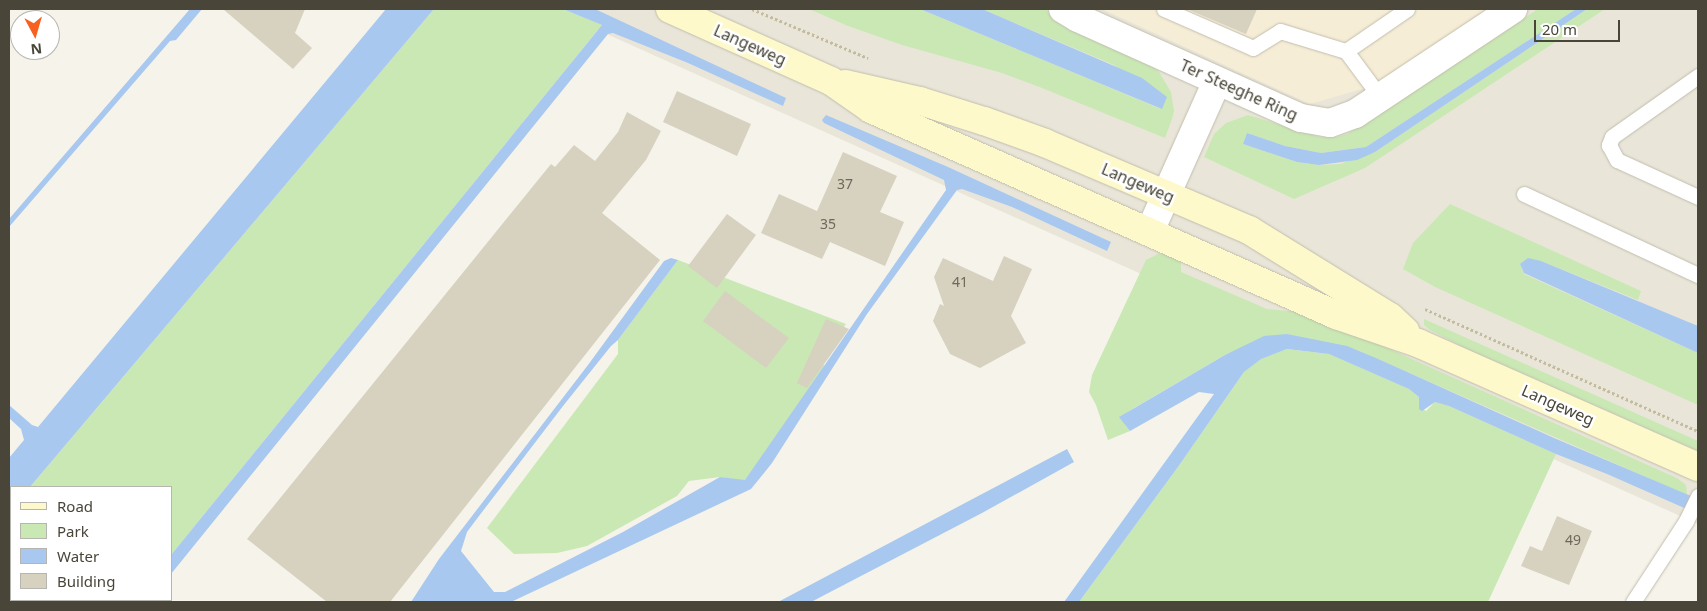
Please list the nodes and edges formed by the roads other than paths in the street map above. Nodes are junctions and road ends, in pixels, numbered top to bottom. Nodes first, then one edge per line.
1 (670, 9) edge
2 (1063, 9) edge
3 (1164, 9) edge
4 (1407, 9) edge
5 (1508, 10) edge
6 (1346, 51) junction
7 (1698, 76) edge
8 (831, 81) junction
9 (1217, 81) junction
10 (1380, 97) junction
11 (1524, 194) dead end
12 (1166, 195) junction
13 (1698, 197) edge
14 (1150, 231) junction
15 (1698, 275) edge
16 (1418, 343) junction
17 (1698, 467) edge
18 (1695, 502) edge
19 (1633, 602) edge

1 - 8 main road, Langeweg
2 - 9 street, Ter Steeghe Ring
3 - 6 lane
4 - 6 lane
5 - 10 street, Ter Steeghe Ring
6 - 10 lane
7 - 13 lane
8 - 12 main road, Langeweg
8 - 14 main road, Langeweg
9 - 10 street, Ter Steeghe Ring
9 - 12 street
11 - 15 lane
12 - 14 street
12 - 16 main road, Langeweg
14 - 16 main road, Langeweg
16 - 17 main road, Langeweg
18 - 19 lane

